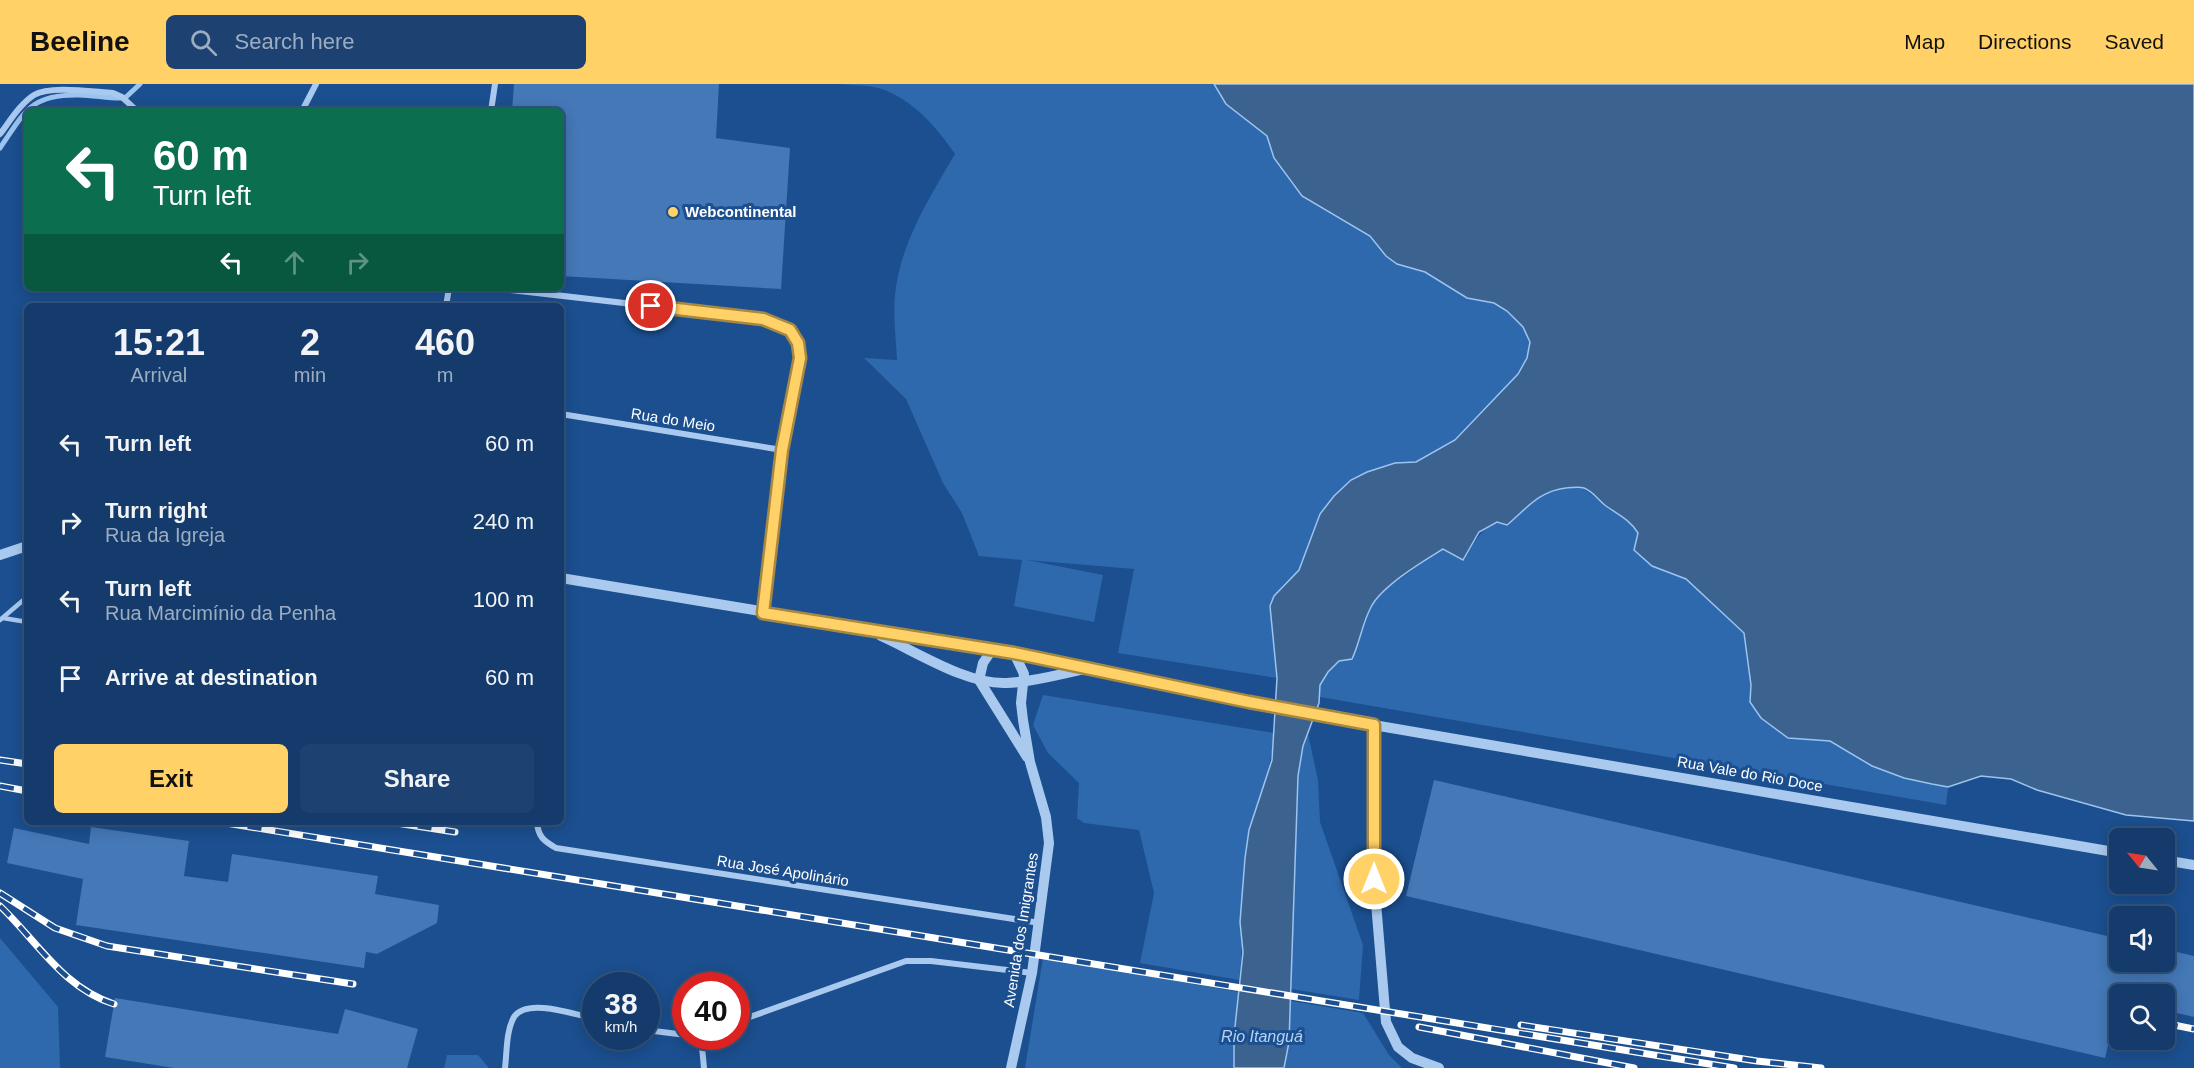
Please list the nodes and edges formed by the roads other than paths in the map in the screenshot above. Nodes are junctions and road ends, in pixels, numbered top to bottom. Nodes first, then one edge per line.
1 (316, 84) edge
2 (495, 84) edge
3 (134, 108) edge
4 (304, 108) edge
5 (491, 108) edge
6 (0, 134) edge
7 (520, 291) edge
8 (564, 414) edge
9 (782, 450) junction
10 (24, 547) edge
11 (0, 555) edge
12 (564, 582) edge
13 (24, 600) edge
14 (763, 613) junction
15 (1, 619) edge
16 (24, 622) edge
17 (869, 630) junction
18 (992, 650) junction
19 (1014, 653) junction
20 (1091, 668) junction
21 (979, 680) junction
22 (1024, 681) junction
23 (1374, 725) junction
24 (1030, 762) junction
25 (537, 825) edge
26 (2109, 852) edge
27 (2175, 862) edge
28 (2194, 865) edge
29 (1040, 924) junction
30 (1032, 974) junction
31 (582, 1016) edge
32 (750, 1017) edge
33 (702, 1050) edge
34 (505, 1068) edge
35 (704, 1068) edge
36 (1011, 1068) edge
37 (1439, 1068) edge

1 - 4 street
2 - 5 street
3 - 6 street
7 - 9 street
8 - 9 street, Rua do Meio
9 - 14 street
10 - 11 street
12 - 14 street, Rua Vale do Rio Doce
13 - 15 lane
14 - 17 street, Rua Vale do Rio Doce
15 - 16 lane
17 - 18 street, Rua Vale do Rio Doce
17 - 21 street
18 - 19 street, Rua Vale do Rio Doce
18 - 21 street
19 - 20 street, Rua Vale do Rio Doce
19 - 22 street, Avenida dos Imigrantes
20 - 22 street
20 - 23 street, Rua Vale do Rio Doce
21 - 22 street
21 - 24 street, Avenida dos Imigrantes
22 - 24 street, Avenida dos Imigrantes
23 - 26 street, Rua Vale do Rio Doce
23 - 37 street
24 - 29 street, Avenida dos Imigrantes
25 - 29 street, Rua José Apolinário
27 - 28 street
29 - 30 street, Avenida dos Imigrantes
30 - 32 street
30 - 36 street, Avenida dos Imigrantes
31 - 34 street
33 - 35 street

